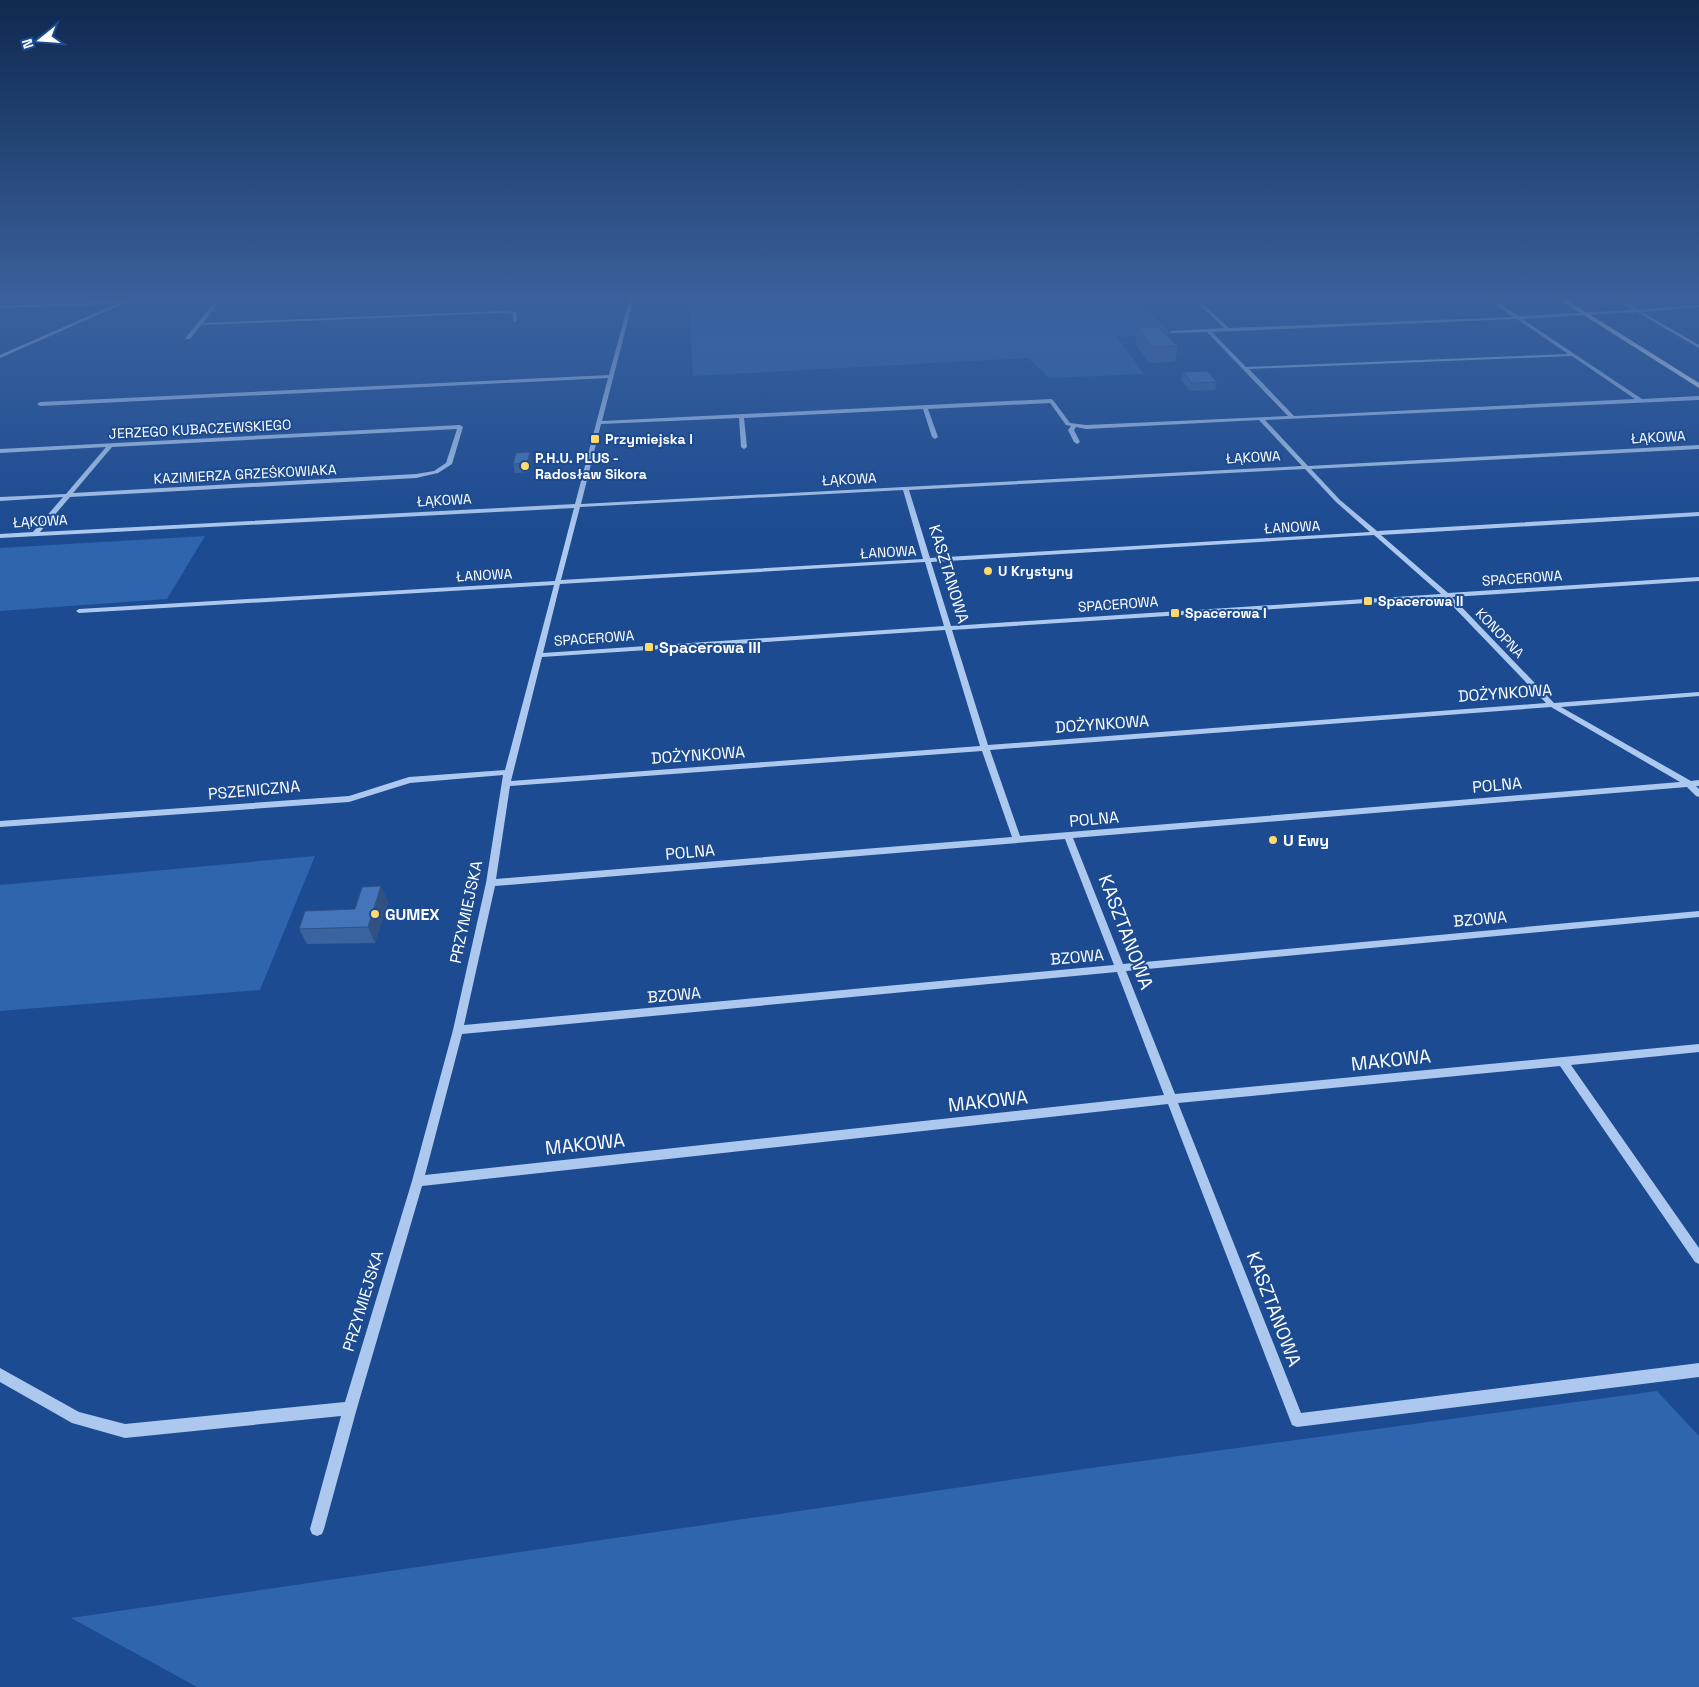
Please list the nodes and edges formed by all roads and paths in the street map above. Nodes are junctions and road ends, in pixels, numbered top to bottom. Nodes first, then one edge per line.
1 (612, 376) joint
2 (1254, 376) edge
3 (1604, 376) edge
4 (1683, 376) edge
5 (1699, 386) edge
6 (1699, 398) edge
7 (1641, 401) junction
8 (40, 404) dead end
9 (925, 407) junction
10 (741, 416) junction
11 (1292, 417) junction
12 (1262, 419) junction
13 (599, 423) junction
14 (1074, 426) junction
15 (460, 427) joint
16 (935, 437) dead end
17 (1077, 442) dead end
18 (111, 445) junction
19 (744, 447) dead end
20 (1699, 447) edge
21 (0, 451) edge
22 (1305, 467) junction
23 (905, 488) junction
24 (67, 496) junction
25 (0, 499) edge
26 (579, 505) junction
27 (1699, 514) edge
28 (35, 534) junction
29 (1376, 535) junction
30 (0, 536) edge
31 (929, 562) junction
32 (1699, 579) edge
33 (558, 583) junction
34 (1447, 596) junction
35 (79, 611) dead end
36 (948, 628) junction
37 (538, 655) junction
38 (1699, 694) edge
39 (1552, 705) junction
40 (985, 748) junction
41 (508, 772) junction
42 (1699, 783) edge
43 (506, 784) junction
44 (1688, 784) junction
45 (1699, 794) edge
46 (0, 824) edge
47 (1068, 836) junction
48 (1017, 840) junction
49 (491, 883) junction
50 (1699, 914) edge
51 (1120, 968) junction
52 (458, 1030) junction
53 (1699, 1048) edge
54 (1562, 1061) junction
55 (1172, 1099) junction
56 (418, 1181) junction
57 (1699, 1258) edge
58 (1699, 1370) edge
59 (0, 1375) edge
60 (350, 1408) junction
61 (317, 1529) dead end

1 - 8 street
1 - 13 street, PRZYMIEJSKA
2 - 11 street
3 - 7 street
4 - 5 main road
6 - 7 street
7 - 11 street
9 - 10 street
9 - 14 street
9 - 16 street
10 - 13 street
10 - 19 street
11 - 12 street
12 - 14 street
12 - 22 street, KONOPNA
13 - 26 street, PRZYMIEJSKA
14 - 17 street
15 - 18 street, JERZEGO KUBACZEWSKIEGO
15 - 24 street, KAZIMIERZA GRZEŚKOWIAKA
18 - 21 street, JERZEGO KUBACZEWSKIEGO
18 - 24 street
20 - 22 street, ŁĄKOWA
22 - 23 street, ŁĄKOWA
22 - 29 street, KONOPNA
23 - 26 street, ŁĄKOWA
23 - 31 street, KASZTANOWA
24 - 25 street, KAZIMIERZA GRZEŚKOWIAKA
24 - 28 street
26 - 28 street, ŁĄKOWA
26 - 33 street, PRZYMIEJSKA
27 - 29 street, ŁANOWA
28 - 30 street, ŁĄKOWA
29 - 31 street, ŁANOWA
29 - 34 street, KONOPNA
31 - 33 street, ŁANOWA
31 - 36 street, KASZTANOWA
32 - 34 street, SPACEROWA
33 - 35 street, ŁANOWA
33 - 37 street, PRZYMIEJSKA
34 - 36 street, SPACEROWA
34 - 39 street, KONOPNA
36 - 37 street, SPACEROWA
36 - 40 street, KASZTANOWA
37 - 41 street, PRZYMIEJSKA
38 - 39 street, DOŻYNKOWA
39 - 40 street, DOŻYNKOWA
39 - 44 street, KONOPNA
40 - 43 street, DOŻYNKOWA
40 - 48 street, KASZTANOWA
41 - 43 street, PRZYMIEJSKA
41 - 46 street, PSZENICZNA
42 - 44 street, POLNA
43 - 49 street, PRZYMIEJSKA
44 - 45 street, KONOPNA
44 - 47 street, POLNA
47 - 48 street, POLNA
47 - 51 street, KASZTANOWA
48 - 49 street, POLNA
49 - 52 street, PRZYMIEJSKA
50 - 51 street, BZOWA
51 - 52 street, BZOWA
51 - 55 street, KASZTANOWA
52 - 56 street, PRZYMIEJSKA
53 - 54 street, MAKOWA
54 - 55 street, MAKOWA
54 - 57 street
55 - 56 street, MAKOWA
55 - 58 street, KASZTANOWA
56 - 60 street, PRZYMIEJSKA
59 - 60 street
60 - 61 street, PRZYMIEJSKA

